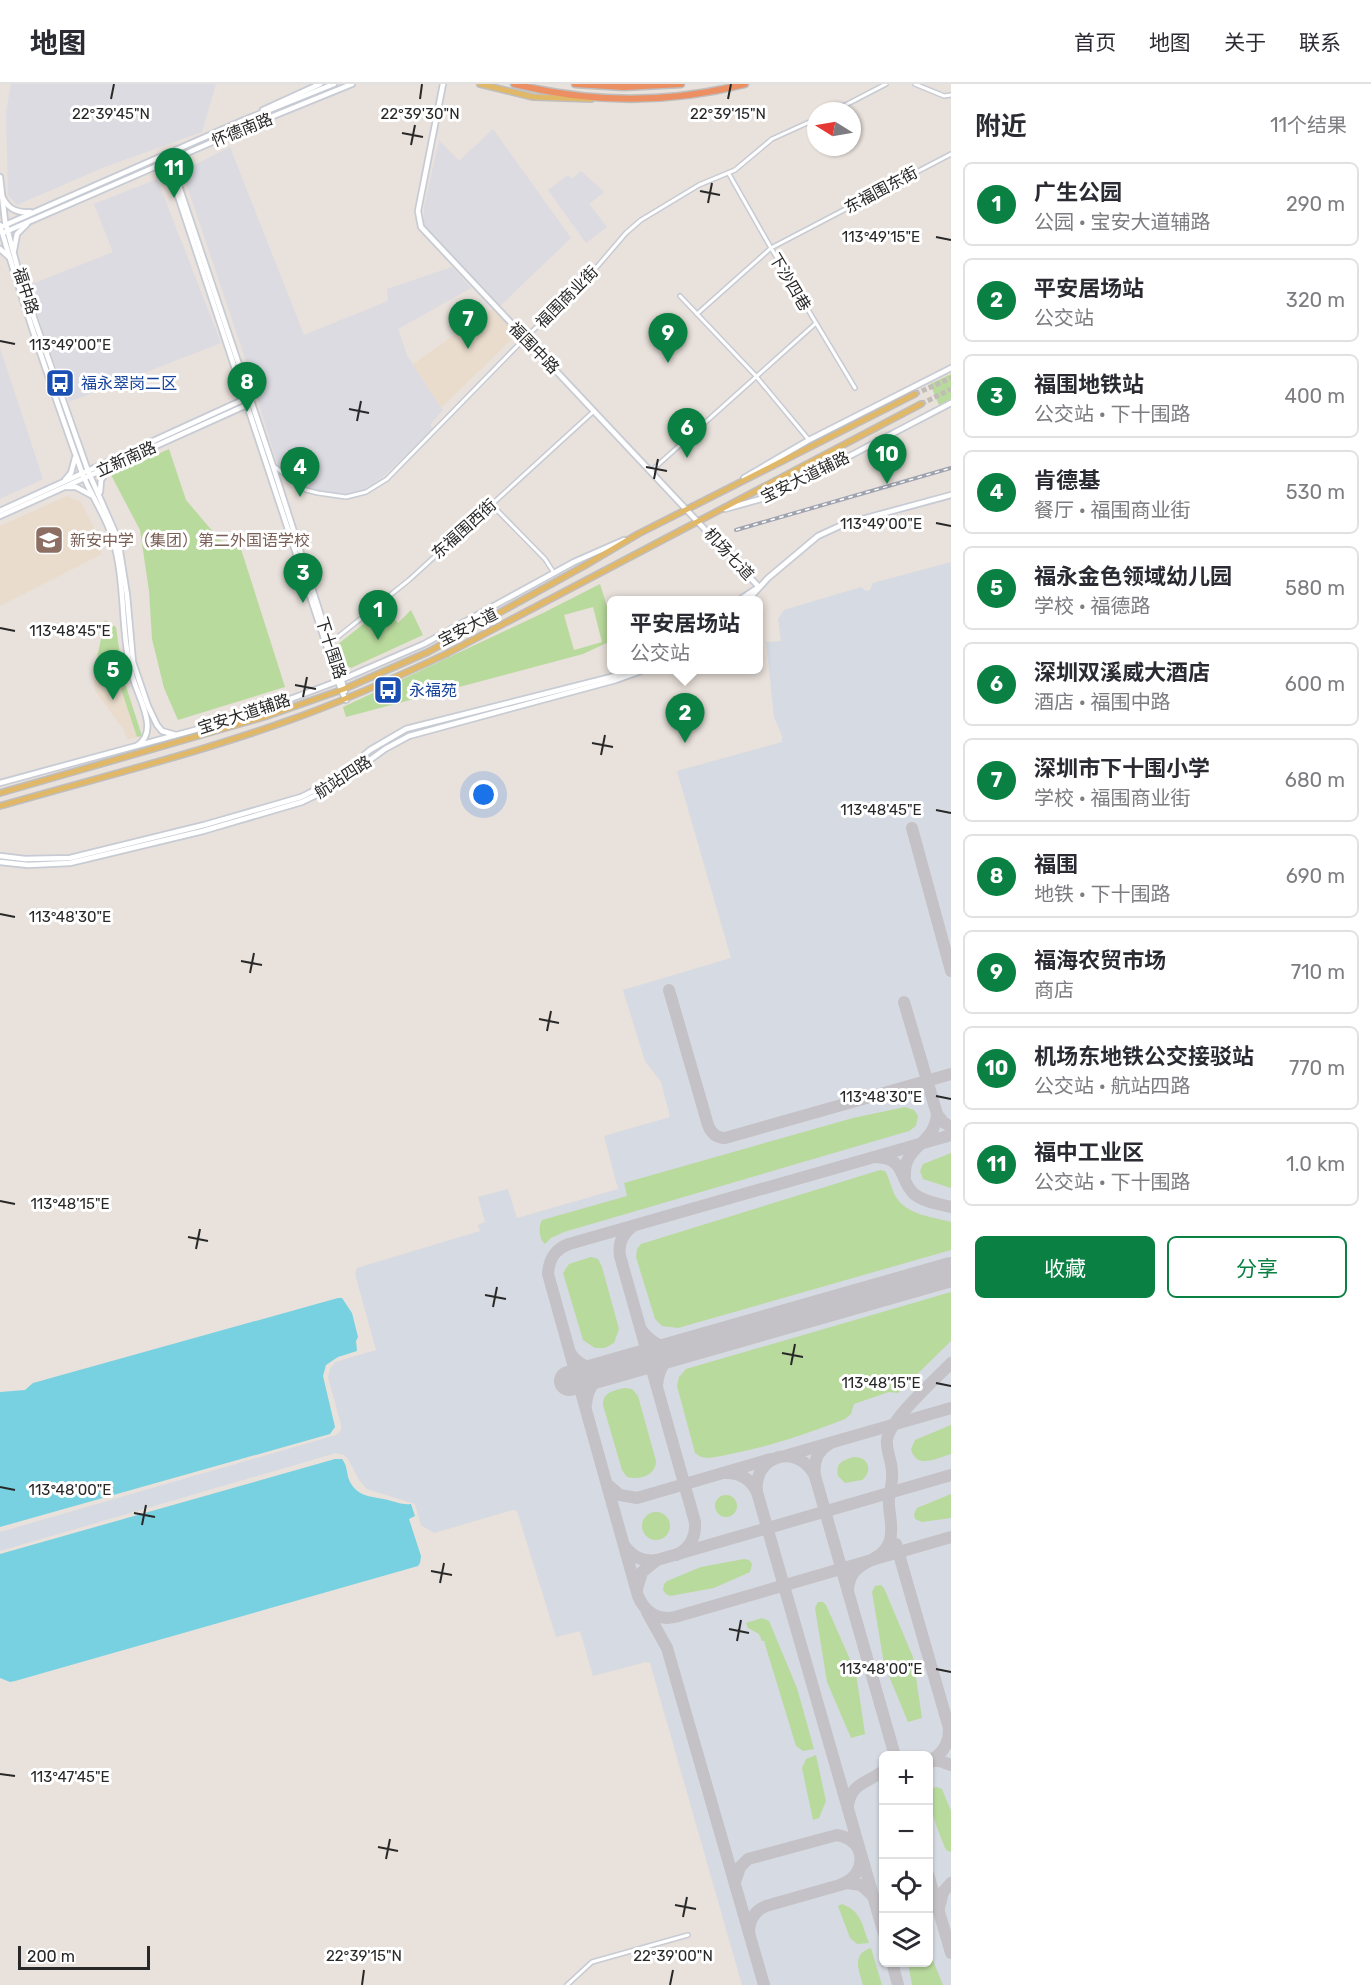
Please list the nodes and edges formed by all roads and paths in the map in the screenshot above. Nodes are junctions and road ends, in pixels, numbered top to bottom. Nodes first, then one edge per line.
1 (320, 84) edge
2 (334, 84) edge
3 (352, 84) edge
4 (443, 84) edge
5 (480, 84) edge
6 (514, 84) edge
7 (575, 84) edge
8 (612, 84) edge
9 (681, 84) edge
10 (745, 84) edge
11 (886, 84) edge
12 (915, 84) edge
13 (624, 87) junction
14 (951, 95) edge
15 (604, 99) junction
16 (851, 102) edge
17 (244, 120) junction
18 (807, 123) edge
19 (951, 153) edge
20 (177, 157) junction
21 (156, 166) junction
22 (729, 174) junction
23 (0, 177) edge
24 (2, 197) junction
25 (39, 210) junction
26 (36, 218) junction
27 (2, 226) edge
28 (3, 233) edge
29 (771, 248) junction
30 (0, 249) edge
31 (14, 253) junction
32 (10, 258) junction
33 (680, 296) dead end
34 (697, 314) junction
35 (815, 324) junction
36 (525, 338) junction
37 (951, 368) edge
38 (755, 375) junction
39 (855, 388) dead end
40 (915, 394) tunnel mouth
41 (248, 401) junction
42 (951, 403) edge
43 (921, 405) tunnel mouth
44 (594, 411) junction
45 (809, 440) junction
46 (73, 447) junction
47 (82, 455) junction
48 (104, 463) junction
49 (114, 465) junction
50 (273, 466) junction
51 (651, 471) junction
52 (89, 473) junction
53 (83, 476) junction
54 (736, 484) junction
55 (57, 487) junction
56 (951, 495) edge
57 (98, 500) junction
58 (491, 504) junction
59 (687, 509) junction
60 (720, 510) junction
61 (0, 511) edge
62 (0, 516) edge
63 (699, 522) junction
64 (638, 534) junction
65 (554, 573) junction
66 (759, 587) junction
67 (745, 596) edge
68 (751, 596) edge
69 (330, 644) junction
70 (620, 674) edge
71 (631, 674) edge
72 (340, 680) junction
73 (343, 690) junction
74 (346, 700) junction
75 (270, 707) junction
76 (148, 715) junction
77 (225, 729) junction
78 (182, 734) junction
79 (135, 747) junction
80 (0, 783) edge
81 (0, 793) edge
82 (0, 806) edge
83 (0, 856) edge
84 (0, 862) edge
85 (688, 1935) dead end
86 (567, 1985) edge

1 - 17 main road, 怀德南路
2 - 17 main road, 怀德南路
3 - 20 main road, 怀德南路
4 - 36 main road, 福围中路
5 - 15 main road
6 - 15 highway
7 - 13 highway
8 - 13 main road
9 - 13 highway
10 - 15 highway
11 - 16 street
12 - 14 street
17 - 25 main road, 怀德南路
18 - 22 street, 福围商业街
19 - 29 street, 东福围东街
20 - 21 main road, 怀德南路
20 - 41 main road, 下十围路
21 - 26 main road, 怀德南路
21 - 41 main road, 下十围路
22 - 29 street, 下沙四巷
22 - 36 street, 福围商业街
23 - 24 main road, 福中路
24 - 25 main road
24 - 27 main road, 福中路
25 - 27 main road, 怀德南路
26 - 28 main road, 怀德南路
26 - 31 main road
27 - 28 main road, 福中路
28 - 31 main road, 福中路
28 - 32 main road, 福中路
29 - 34 street, 东福围东街
29 - 35 street, 下沙四巷
30 - 32 main road
31 - 47 main road, 福中路
32 - 46 main road, 福中路
33 - 34 street
34 - 38 street
35 - 38 street
35 - 39 street, 下沙四巷
36 - 44 main road, 福围中路
36 - 50 street, 福围商业街
37 - 45 main road, 宝安大道辅路
38 - 45 street
38 - 51 street
40 - 54 main road, 宝安大道
41 - 48 main road, 立新南路
41 - 49 main road, 立新南路
41 - 50 main road, 下十围路
41 - 72 main road, 下十围路
42 - 60 main road, 宝安大道辅路
43 - 60 main road, 宝安大道
44 - 51 main road, 福围中路
44 - 58 street, 东福围西街
45 - 54 main road, 宝安大道辅路
46 - 53 main road, 福中路
46 - 55 main road
47 - 48 main road
47 - 52 main road, 福中路
48 - 52 main road, 立新南路
49 - 52 main road, 立新南路
49 - 57 main road
50 - 69 main road, 下十围路
51 - 59 main road, 福围中路
52 - 53 main road, 立新南路
52 - 57 main road, 福中路
53 - 55 main road, 立新南路
53 - 57 main road, 福中路
54 - 59 main road, 宝安大道
55 - 57 main road
55 - 61 main road, 立新南路
55 - 62 main road, 立新南路
56 - 66 main road
57 - 76 main road
58 - 65 street
58 - 69 street, 东福围西街
59 - 63 main road, 福围中路
59 - 64 main road, 宝安大道
60 - 63 main road, 宝安大道
63 - 66 main road, 机场七道
63 - 74 main road, 宝安大道
64 - 65 main road, 宝安大道辅路
64 - 73 main road, 宝安大道
65 - 72 main road, 宝安大道辅路
66 - 67 main road
66 - 68 main road
69 - 72 main road, 下十围路
70 - 83 main road, 航站四路
71 - 84 main road, 航站四路
72 - 73 main road, 下十围路
72 - 75 main road, 宝安大道辅路
73 - 74 main road, 下十围路
73 - 77 main road, 宝安大道
74 - 82 main road, 宝安大道
75 - 77 main road
75 - 78 main road, 宝安大道辅路
76 - 78 main road
76 - 79 main road
77 - 81 main road, 宝安大道
78 - 79 main road, 宝安大道辅路
79 - 80 main road, 宝安大道辅路
85 - 86 street

